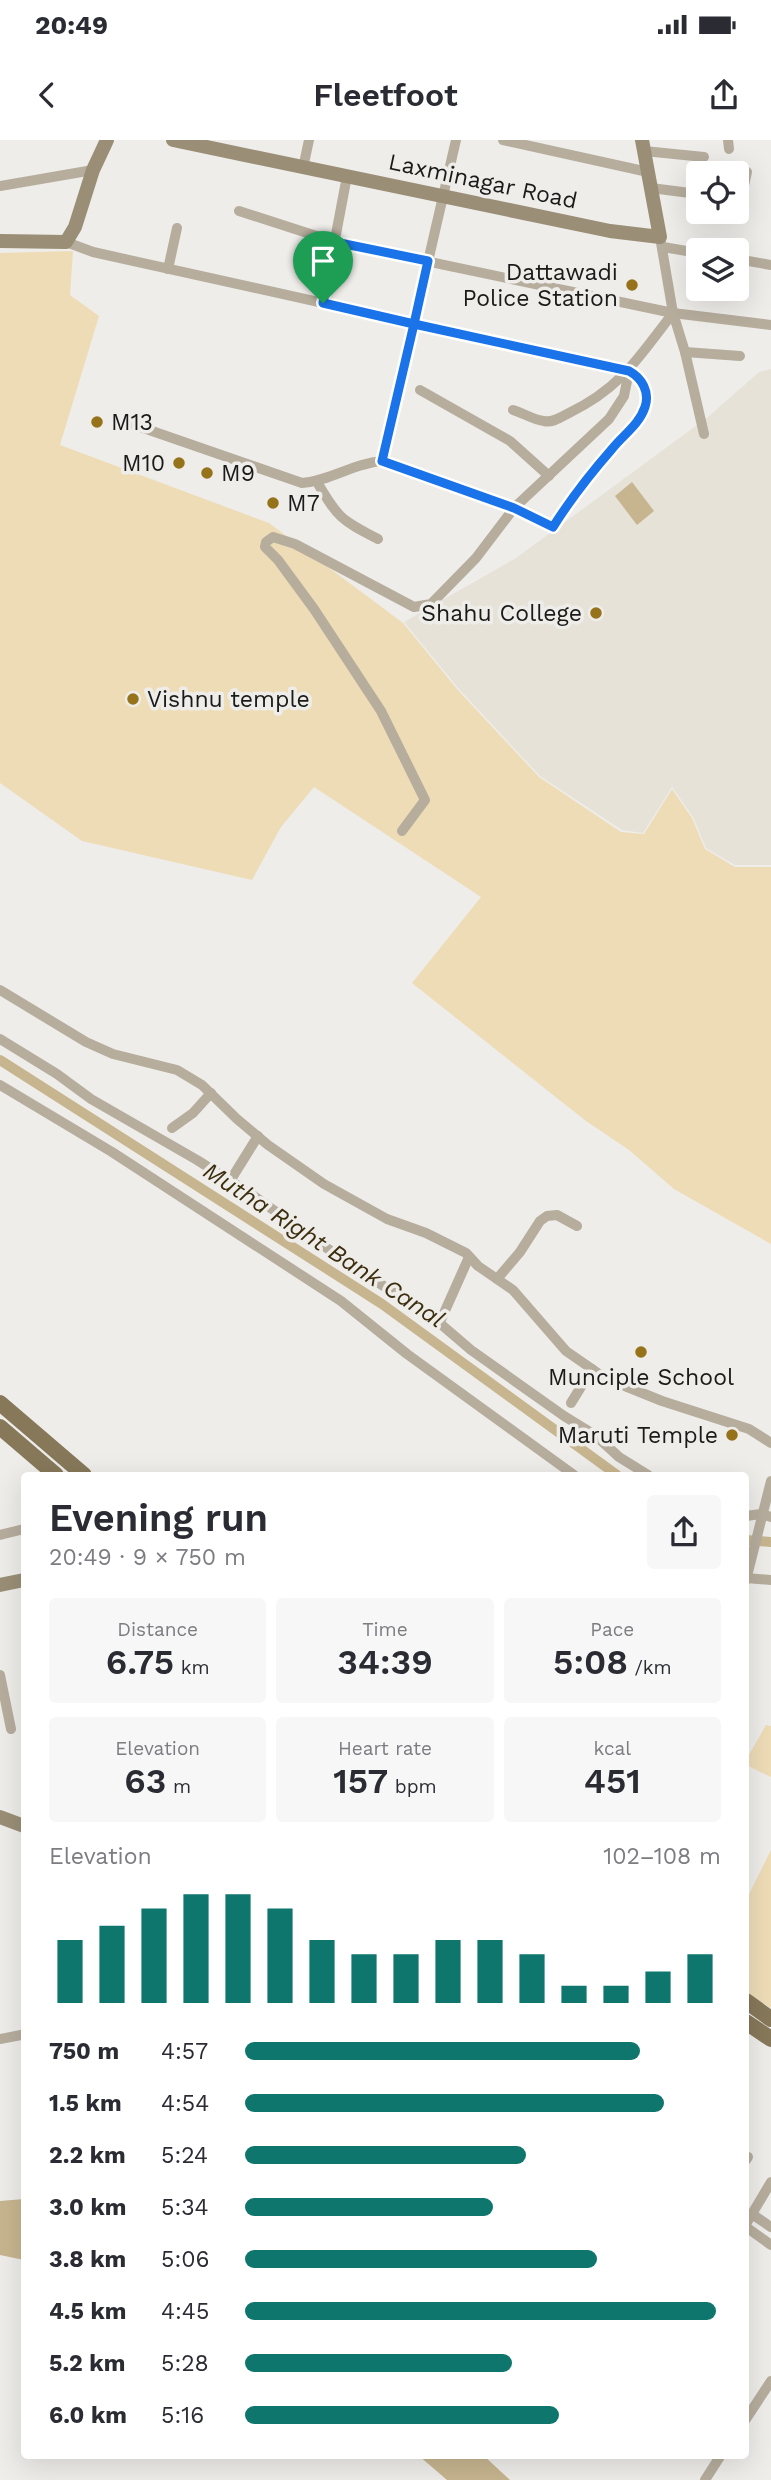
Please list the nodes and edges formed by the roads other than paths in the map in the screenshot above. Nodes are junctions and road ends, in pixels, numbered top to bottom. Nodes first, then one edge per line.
1 (107, 140) edge
2 (173, 140) edge
3 (309, 140) edge
4 (456, 140) edge
5 (503, 140) edge
6 (643, 145) edge
7 (704, 157) dead end
8 (303, 168) junction
9 (93, 170) junction
10 (648, 172) junction
11 (347, 176) junction
12 (0, 186) edge
13 (651, 188) junction
14 (686, 192) edge
15 (443, 196) junction
16 (239, 211) dead end
17 (177, 228) dead end
18 (0, 242) edge
19 (66, 242) junction
20 (335, 242) junction
21 (661, 242) junction
22 (686, 249) edge
23 (428, 261) junction
24 (749, 261) edge
25 (771, 265) edge
26 (168, 269) junction
27 (323, 303) junction
28 (673, 313) junction
29 (414, 324) junction
30 (771, 325) edge
31 (685, 352) junction
32 (740, 356) dead end
33 (629, 371) junction
34 (421, 390) dead end
35 (513, 410) dead end
36 (125, 422) dead end
37 (704, 434) dead end
38 (382, 461) junction
39 (549, 476) junction
40 (317, 482) junction
41 (514, 508) junction
42 (378, 539) dead end
43 (402, 831) dead end
44 (0, 990) edge
45 (0, 1039) edge
46 (0, 1085) edge
47 (211, 1093) junction
48 (172, 1128) dead end
49 (258, 1136) junction
50 (230, 1181) junction
51 (577, 1226) dead end
52 (469, 1257) junction
53 (497, 1279) junction
54 (440, 1322) junction
55 (592, 1369) junction
56 (0, 1403) edge
57 (571, 1403) dead end
58 (0, 1427) edge
59 (771, 1443) edge
60 (52, 1472) edge
61 (80, 1472) edge
62 (570, 1472) edge
63 (643, 1472) edge
64 (771, 1481) edge
65 (764, 1518) edge
66 (21, 1531) edge
67 (0, 1535) edge
68 (749, 1567) edge
69 (749, 1577) edge
70 (771, 1580) edge
71 (21, 1581) edge
72 (0, 1585) edge
73 (0, 1675) edge
74 (11, 1729) dead end
75 (0, 1817) edge
76 (21, 1825) edge
77 (749, 2003) edge
78 (771, 2019) edge
79 (749, 2024) edge
80 (21, 2035) dead end
81 (0, 2039) edge
82 (771, 2039) edge
83 (771, 2174) edge
84 (771, 2182) edge
85 (749, 2212) edge
86 (771, 2227) edge
87 (749, 2228) edge
88 (770, 2243) edge
89 (771, 2381) edge
90 (749, 2414) edge
91 (719, 2459) edge
92 (705, 2480) edge

1 - 9 street
2 - 8 street, Laxminagar Road
3 - 8 street
4 - 15 street
5 - 10 street
6 - 7 street
6 - 10 street
8 - 11 street, Laxminagar Road
9 - 12 street
9 - 19 street
10 - 13 street
11 - 15 street, Laxminagar Road
11 - 20 street
13 - 14 street
13 - 21 street
15 - 21 street, Laxminagar Road
15 - 23 street
16 - 20 street
17 - 26 street
18 - 19 street
19 - 26 street
20 - 23 street
20 - 27 street
21 - 22 street
21 - 28 street
23 - 28 street
23 - 29 street
24 - 25 street
26 - 27 street
27 - 29 street
28 - 30 street
28 - 31 street
28 - 33 street
29 - 33 street
29 - 38 street
31 - 32 street
31 - 37 street
33 - 35 street
33 - 39 street
33 - 41 street
34 - 39 street
36 - 40 street
38 - 40 street
38 - 41 street
39 - 41 street
40 - 42 street
41 - 43 street
44 - 47 street
45 - 50 street
46 - 62 street
47 - 48 street
47 - 49 street
49 - 50 street
49 - 52 street
50 - 54 street
51 - 53 street
52 - 53 street
52 - 54 street
53 - 55 street
54 - 63 street
55 - 57 street
55 - 59 street
56 - 61 main road
58 - 60 main road
64 - 65 street
65 - 68 street
66 - 67 street
69 - 70 street
71 - 72 street
73 - 74 street
75 - 76 street
77 - 78 main road
79 - 82 main road
80 - 81 street
83 - 85 street
84 - 85 street
85 - 86 street
87 - 88 street
89 - 90 street
91 - 92 street

